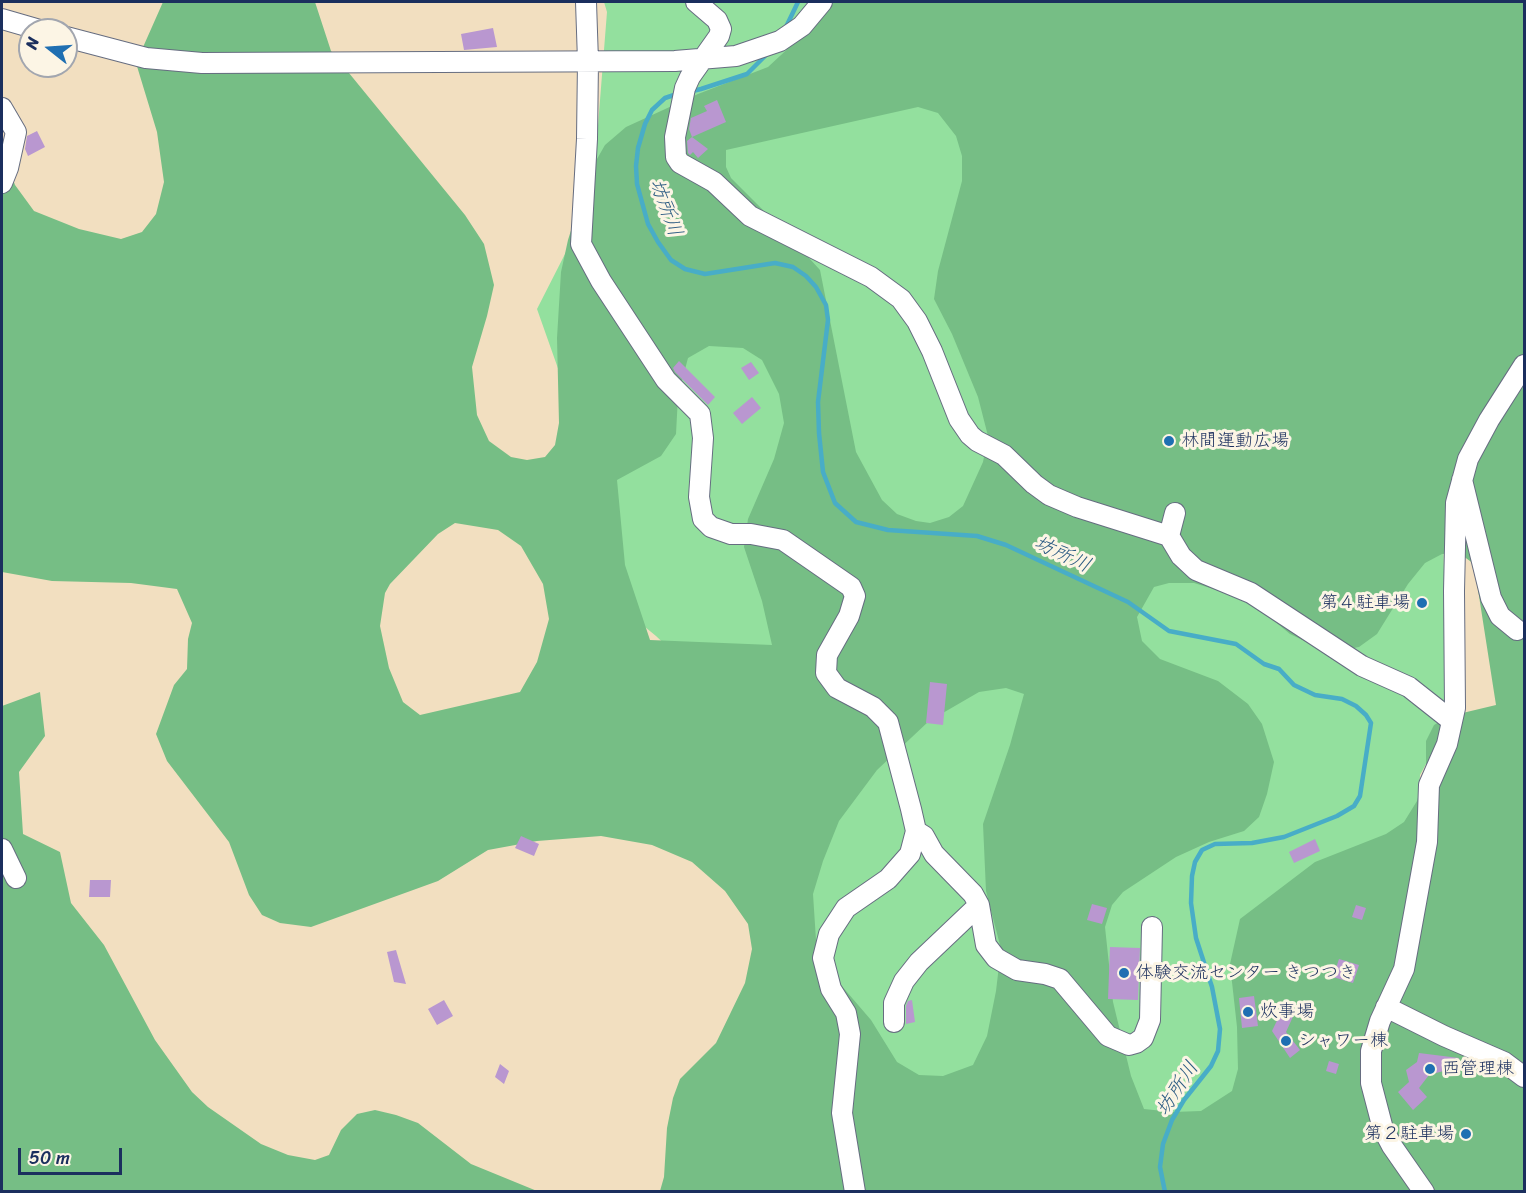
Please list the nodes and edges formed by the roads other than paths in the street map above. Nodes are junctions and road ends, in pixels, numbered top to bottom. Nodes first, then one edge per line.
1 (585, 2) edge
2 (696, 2) edge
3 (818, 8) edge
4 (2, 19) edge
5 (18, 24) edge
6 (78, 40) edge
7 (703, 58) junction
8 (588, 61) junction
9 (2, 108) edge
10 (2, 183) edge
11 (1524, 365) edge
12 (1462, 480) junction
13 (1175, 513) dead end
14 (1168, 536) junction
15 (1517, 630) dead end
16 (1452, 721) junction
17 (916, 831) junction
18 (2, 849) edge
19 (16, 878) dead end
20 (979, 905) junction
21 (1152, 927) dead end
22 (1386, 1007) junction
23 (894, 1022) dead end
24 (1524, 1077) edge
25 (855, 1191) edge
26 (1424, 1191) edge

1 - 8 street
2 - 7 street
3 - 7 street
4 - 5 street
6 - 8 street
7 - 8 street
7 - 14 street
8 - 17 street
9 - 10 street
11 - 12 street
12 - 15 street
12 - 16 street
13 - 14 street
14 - 16 street
16 - 22 street
17 - 20 street
17 - 25 street
18 - 19 street
20 - 21 street
20 - 23 street
22 - 24 street
22 - 26 street

